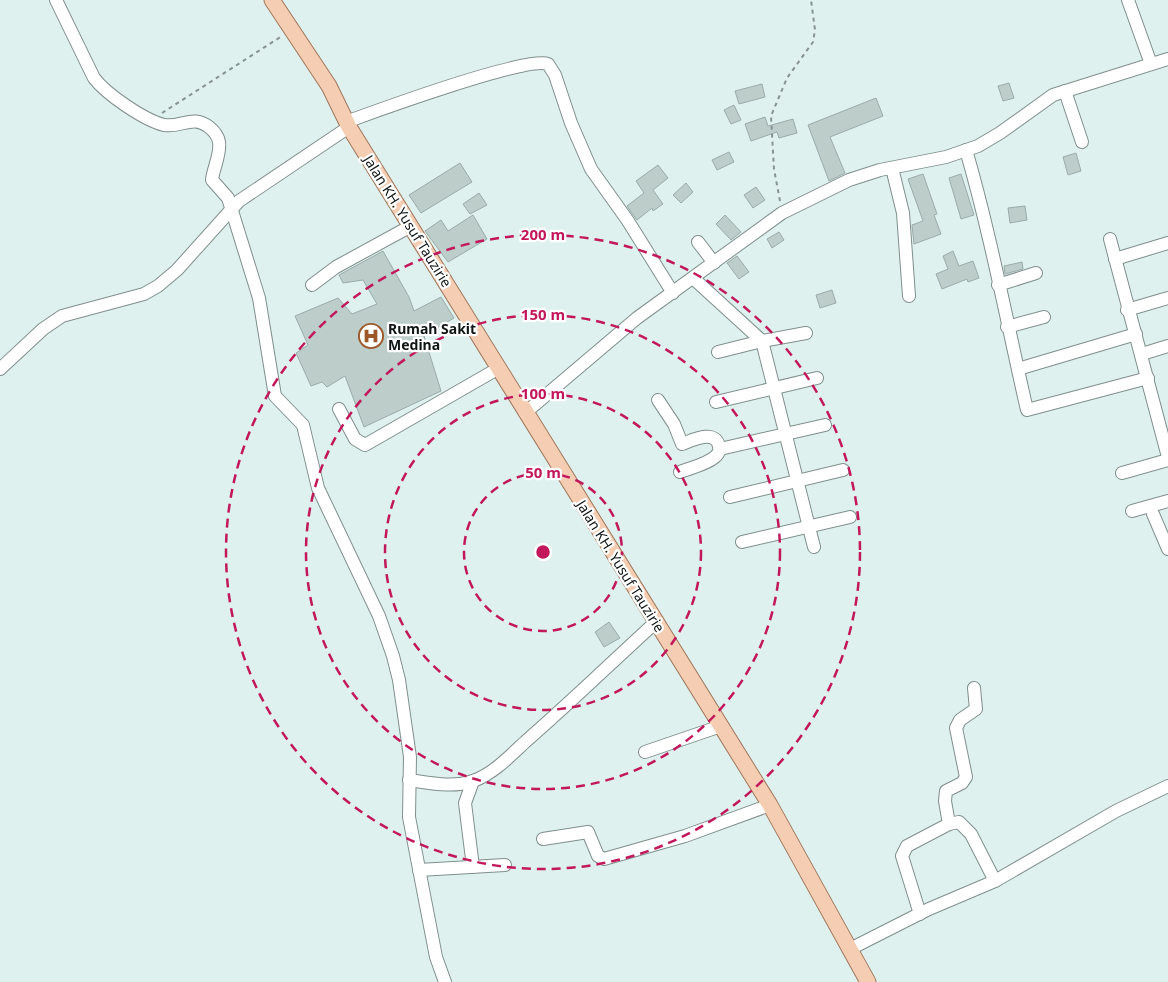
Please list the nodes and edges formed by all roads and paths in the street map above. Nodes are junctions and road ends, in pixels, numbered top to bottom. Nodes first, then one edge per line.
1 (56, 0) edge
2 (272, 0) edge
3 (811, 0) edge
4 (1128, 0) edge
5 (290, 30) junction
6 (1168, 59) edge
7 (1151, 64) junction
8 (1065, 91) junction
9 (165, 111) dead end
10 (348, 124) junction
11 (1082, 142) dead end
12 (966, 150) junction
13 (892, 168) junction
14 (232, 208) junction
15 (782, 213) junction
16 (411, 226) junction
17 (1110, 239) dead end
18 (698, 242) dead end
19 (1168, 243) edge
20 (1115, 259) junction
21 (714, 263) junction
22 (1036, 273) dead end
23 (693, 278) junction
24 (312, 285) dead end
25 (998, 285) junction
26 (673, 293) junction
27 (909, 296) dead end
28 (1168, 298) edge
29 (1127, 310) junction
30 (1044, 317) dead end
31 (1007, 327) junction
32 (806, 332) dead end
33 (1136, 334) junction
34 (762, 341) junction
35 (1168, 346) edge
36 (718, 352) dead end
37 (1142, 354) junction
38 (499, 368) junction
39 (0, 369) edge
40 (1018, 369) junction
41 (817, 378) dead end
42 (1148, 378) junction
43 (774, 388) junction
44 (658, 400) dead end
45 (716, 402) dead end
46 (338, 409) dead end
47 (525, 413) junction
48 (825, 425) dead end
49 (785, 434) junction
50 (720, 449) junction
51 (1168, 458) edge
52 (843, 470) dead end
53 (680, 472) dead end
54 (1122, 473) dead end
55 (797, 480) junction
56 (730, 496) dead end
57 (1168, 502) edge
58 (1132, 511) dead end
59 (1153, 514) dead end
60 (850, 516) dead end
61 (809, 526) junction
62 (742, 542) dead end
63 (814, 547) dead end
64 (1168, 549) edge
65 (656, 621) junction
66 (974, 688) dead end
67 (721, 726) junction
68 (645, 752) dead end
69 (409, 780) junction
70 (473, 781) junction
71 (1168, 786) edge
72 (770, 805) junction
73 (949, 824) junction
74 (543, 839) dead end
75 (505, 865) dead end
76 (473, 867) junction
77 (419, 870) junction
78 (995, 881) junction
79 (920, 914) junction
80 (850, 949) junction
81 (445, 982) edge
82 (868, 982) edge

1 - 14 street
2 - 5 main road, Jalan KH. Yusuf Tauzirie
3 - 15 path
4 - 7 street
5 - 9 path
5 - 10 main road, Jalan KH. Yusuf Tauzirie
6 - 7 street
7 - 8 street
8 - 11 street
8 - 12 street
10 - 14 street
10 - 16 main road, Jalan KH. Yusuf Tauzirie
10 - 26 street
12 - 13 street
12 - 25 street
13 - 15 street
13 - 27 street
14 - 39 street
14 - 69 street
15 - 21 street
16 - 24 street
16 - 38 main road, Jalan KH. Yusuf Tauzirie
17 - 20 street
18 - 21 street
19 - 20 street
20 - 29 street
21 - 23 street
22 - 25 street
23 - 26 street
23 - 34 street
25 - 31 street
26 - 47 street
28 - 29 street
29 - 33 street
30 - 31 street
31 - 40 street
32 - 34 street
33 - 37 street
33 - 40 street
34 - 36 street
34 - 43 street
35 - 37 street
37 - 42 street
38 - 46 street
38 - 47 main road, Jalan KH. Yusuf Tauzirie
40 - 42 street
41 - 43 street
42 - 51 street
43 - 45 street
43 - 49 street
44 - 50 street
47 - 65 main road, Jalan KH. Yusuf Tauzirie
48 - 49 street
49 - 50 street
49 - 55 street
50 - 53 street
51 - 54 street
52 - 55 street
55 - 56 street
55 - 61 street
57 - 58 street
59 - 64 street
60 - 61 street
61 - 62 street
61 - 63 street
65 - 67 main road, Jalan KH. Yusuf Tauzirie
65 - 70 street
66 - 73 street
67 - 68 street
67 - 72 main road, Jalan KH. Yusuf Tauzirie
69 - 70 street
69 - 77 street
70 - 76 street
71 - 78 street
72 - 74 street
72 - 80 main road, Jalan KH. Yusuf Tauzirie
73 - 78 street
73 - 79 street
75 - 76 street
76 - 77 street
77 - 81 street
78 - 79 street
79 - 80 street
80 - 82 main road, Jalan KH. Yusuf Tauzirie

